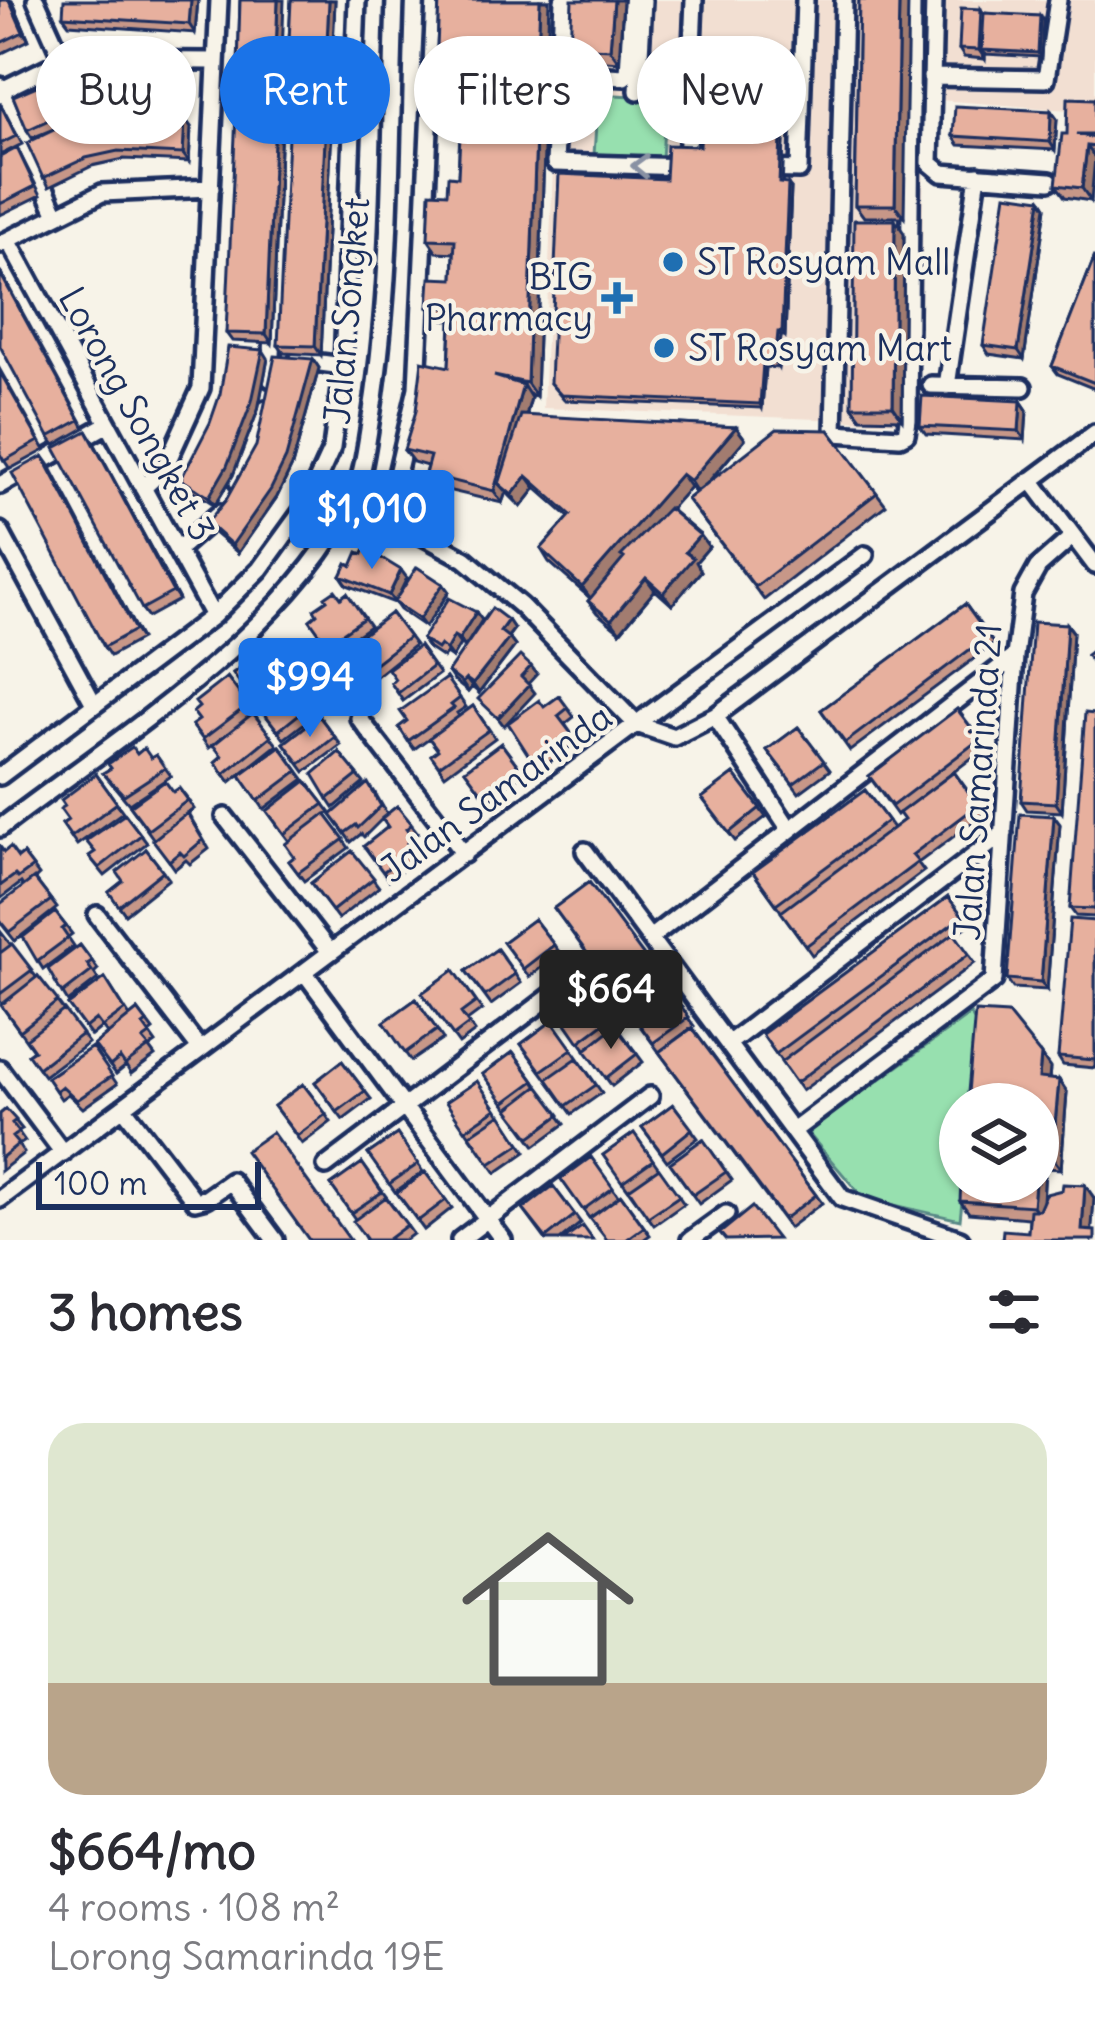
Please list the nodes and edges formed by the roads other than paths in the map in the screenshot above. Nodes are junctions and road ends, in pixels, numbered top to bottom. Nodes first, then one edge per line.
1 (36, 0) edge
2 (220, 0) edge
3 (287, 0) edge
4 (357, 0) edge
5 (395, 0) edge
6 (436, 0) edge
7 (563, 0) edge
8 (576, 0) edge
9 (632, 0) edge
10 (643, 0) edge
11 (694, 0) edge
12 (805, 0) edge
13 (844, 0) edge
14 (912, 0) edge
15 (934, 0) edge
16 (1058, 0) edge
17 (52, 36) edge
18 (286, 36) edge
19 (356, 36) edge
20 (641, 36) edge
21 (196, 62) edge
22 (214, 62) junction
23 (36, 72) edge
24 (931, 76) junction
25 (0, 89) edge
26 (213, 116) junction
27 (220, 117) edge
28 (284, 144) edge
29 (351, 144) edge
30 (686, 167) junction
31 (709, 167) edge
32 (754, 169) edge
33 (978, 176) junction
34 (1050, 181) dead end
35 (211, 188) junction
36 (57, 215) junction
37 (888, 229) edge
38 (909, 229) junction
39 (4, 242) edge
40 (206, 350) junction
41 (229, 352) edge
42 (252, 355) edge
43 (275, 358) junction
44 (343, 366) junction
45 (1023, 387) dead end
46 (108, 424) junction
47 (1094, 436) edge
48 (1031, 480) junction
49 (0, 484) edge
50 (143, 488) junction
51 (353, 498) junction
52 (387, 517) junction
53 (0, 531) edge
54 (1073, 536) junction
55 (177, 550) junction
56 (5, 553) edge
57 (865, 555) dead end
58 (1095, 565) edge
59 (213, 616) junction
60 (1015, 656) junction
61 (94, 704) junction
62 (715, 716) junction
63 (359, 718) dead end
64 (636, 724) junction
65 (0, 776) edge
66 (225, 817) dead end
67 (0, 828) edge
68 (790, 830) junction
69 (1004, 833) junction
70 (585, 851) dead end
71 (464, 854) junction
72 (98, 915) dead end
73 (650, 938) junction
74 (330, 952) junction
75 (304, 973) junction
76 (568, 983) dead end
77 (728, 1044) junction
78 (200, 1049) junction
79 (0, 1069) edge
80 (650, 1096) dead end
81 (404, 1106) junction
82 (123, 1107) junction
83 (793, 1131) junction
84 (63, 1153) junction
85 (326, 1166) dead end
86 (0, 1199) edge
87 (726, 1214) dead end
88 (488, 1219) junction
89 (960, 1239) edge
90 (275, 1240) edge
91 (460, 1240) edge
92 (503, 1240) edge
93 (690, 1240) edge

1 - 17 street
2 - 22 street
3 - 18 street
4 - 19 street, Jalan Songket
5 - 51 street, Jalan Songket
6 - 52 street, Jalan Songket
30 -> 7 street
8 - 9 street
10 - 20 street
11 - 30 street
12 - 32 street
13 - 38 street
14 - 38 street
15 - 24 street
16 - 24 street
21 - 22 street
22 - 26 street
23 - 25 street
24 - 33 street
25 - 36 street
26 - 27 street
26 - 35 street
28 - 43 street
29 - 44 street, Jalan Songket
30 - 31 street
33 - 34 street
33 - 45 street
35 - 36 street
35 - 40 street
36 - 39 street
37 - 38 street
39 - 46 street, Lorong Songket 3
40 - 41 street
40 - 50 street
42 - 43 street
43 - 44 street
43 - 55 street
44 - 59 street, Jalan Songket
46 - 49 street
46 - 50 street, Lorong Songket 3
47 - 48 street, Jalan Samarinda
48 - 54 street
48 - 62 street, Jalan Samarinda
50 - 55 street, Lorong Songket 3
51 - 52 street
51 - 67 street, Jalan Songket
52 - 64 street
53 - 56 street
54 - 58 street
54 - 60 street, Jalan Samarinda 21
55 - 59 street, Lorong Songket 3
56 - 61 street
57 - 64 street
59 - 61 street, Jalan Songket
60 - 68 street
60 - 69 street, Jalan Samarinda 21
61 - 65 street, Jalan Songket
62 - 64 street, Jalan Samarinda
62 - 68 street
63 - 71 street
64 - 71 street, Jalan Samarinda
66 - 74 street
68 - 73 street
69 - 77 street
69 - 83 street, Jalan Samarinda 21
70 - 73 street
71 - 74 street, Jalan Samarinda
72 - 78 street
73 - 77 street
74 - 75 street, Jalan Samarinda
75 - 78 street, Jalan Samarinda
75 - 81 street
76 - 81 street
77 - 83 street
78 - 82 street, Jalan Samarinda
79 - 84 street
80 - 88 street
81 - 85 street
81 - 88 street
82 - 84 street, Jalan Samarinda
82 - 90 street
83 - 89 street
84 - 86 street, Jalan Samarinda
87 - 93 street
88 - 91 street
88 - 92 street

